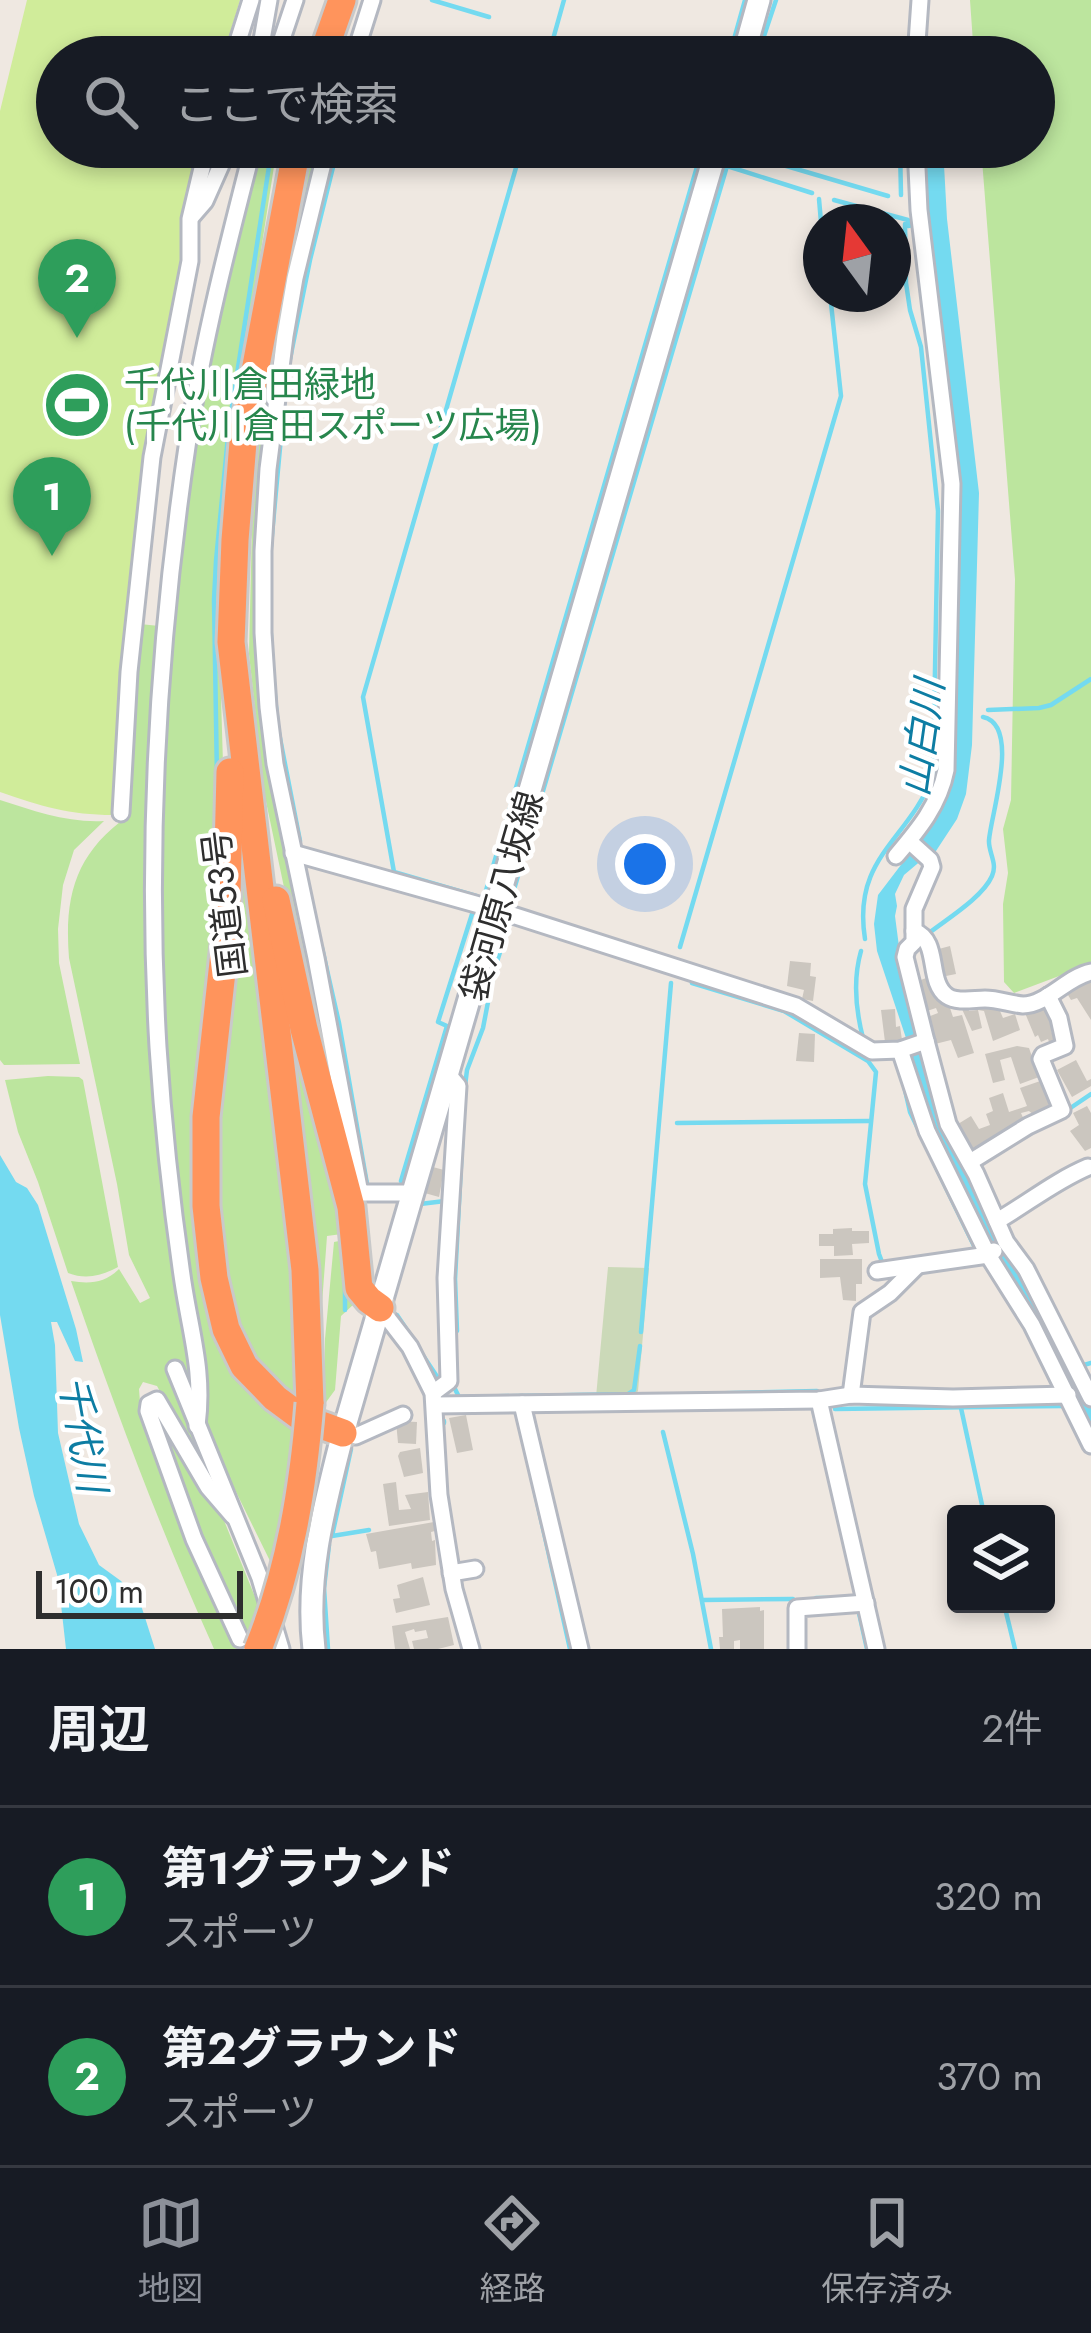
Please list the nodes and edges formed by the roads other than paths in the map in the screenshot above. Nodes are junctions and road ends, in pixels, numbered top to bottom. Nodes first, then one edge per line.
1 (251, 0) edge
2 (269, 0) edge
3 (295, 0) edge
4 (342, 0) edge
5 (371, 0) edge
6 (759, 0) edge
7 (920, 0) edge
8 (240, 36) edge
9 (263, 36) edge
10 (283, 36) edge
11 (329, 36) edge
12 (360, 36) edge
13 (749, 36) edge
14 (917, 36) edge
15 (202, 168) edge
16 (219, 168) edge
17 (248, 168) edge
18 (293, 168) edge
19 (322, 168) edge
20 (711, 168) edge
21 (917, 168) edge
22 (190, 219) junction
23 (231, 642) junction
24 (239, 726) junction
25 (121, 813) dead end
26 (909, 841) junction
27 (293, 854) junction
28 (896, 856) dead end
29 (497, 910) junction
30 (914, 931) junction
31 (1091, 972) edge
32 (1048, 996) junction
33 (926, 1041) junction
34 (900, 1050) junction
35 (448, 1075) junction
36 (970, 1162) junction
37 (1088, 1167) dead end
38 (413, 1193) junction
39 (997, 1221) junction
40 (1006, 1242) junction
41 (988, 1256) junction
42 (917, 1266) junction
43 (877, 1270) dead end
44 (380, 1308) junction
45 (175, 1369) dead end
46 (850, 1395) junction
47 (1068, 1395) junction
48 (1091, 1398) edge
49 (435, 1399) junction
50 (819, 1400) junction
51 (522, 1404) junction
52 (403, 1414) dead end
53 (197, 1426) junction
54 (344, 1433) junction
55 (1091, 1445) edge
56 (233, 1516) junction
57 (475, 1569) dead end
58 (451, 1573) junction
59 (866, 1603) junction
60 (249, 1644) edge
61 (281, 1649) edge
62 (314, 1649) edge
63 (471, 1649) edge
64 (580, 1649) edge
65 (796, 1649) edge
66 (877, 1649) edge

1 - 8 street
2 - 9 street
3 - 10 street
4 - 11 highway
5 - 12 street
6 - 13 main road
7 - 14 street
15 - 22 street
16 - 22 street
17 - 53 street
18 - 23 highway, 国道53号
19 - 27 street
20 - 29 main road, 袋河原八坂線
21 - 26 street
22 - 25 street
23 - 24 highway, 国道53号
23 - 54 highway
24 - 44 highway
24 - 60 highway, 国道53号, bridge
26 - 28 street
26 - 30 street
27 - 29 street
27 - 38 street
29 - 34 street
29 - 35 main road, 袋河原八坂線
30 - 32 street
30 - 33 street
31 - 32 street
32 - 36 street
33 - 34 street
33 - 36 street
34 - 41 street
35 - 38 main road, 袋河原八坂線
35 - 49 street
36 - 39 street
37 - 39 street
38 - 44 main road, 袋河原八坂線
39 - 40 street
40 - 41 street
40 - 48 street
41 - 42 street
41 - 47 street
42 - 43 street
42 - 46 street
44 - 49 street
44 - 54 main road, 袋河原八坂線
45 - 53 street
46 - 47 street
46 - 50 street
47 - 55 street
49 - 51 street
49 - 58 street
50 - 51 street
50 - 59 street
51 - 64 street
52 - 54 street
53 - 56 street
54 - 62 main road, 袋河原八坂線
56 - 60 street
56 - 61 street
57 - 58 street
58 - 63 street
59 - 65 street
59 - 66 street

